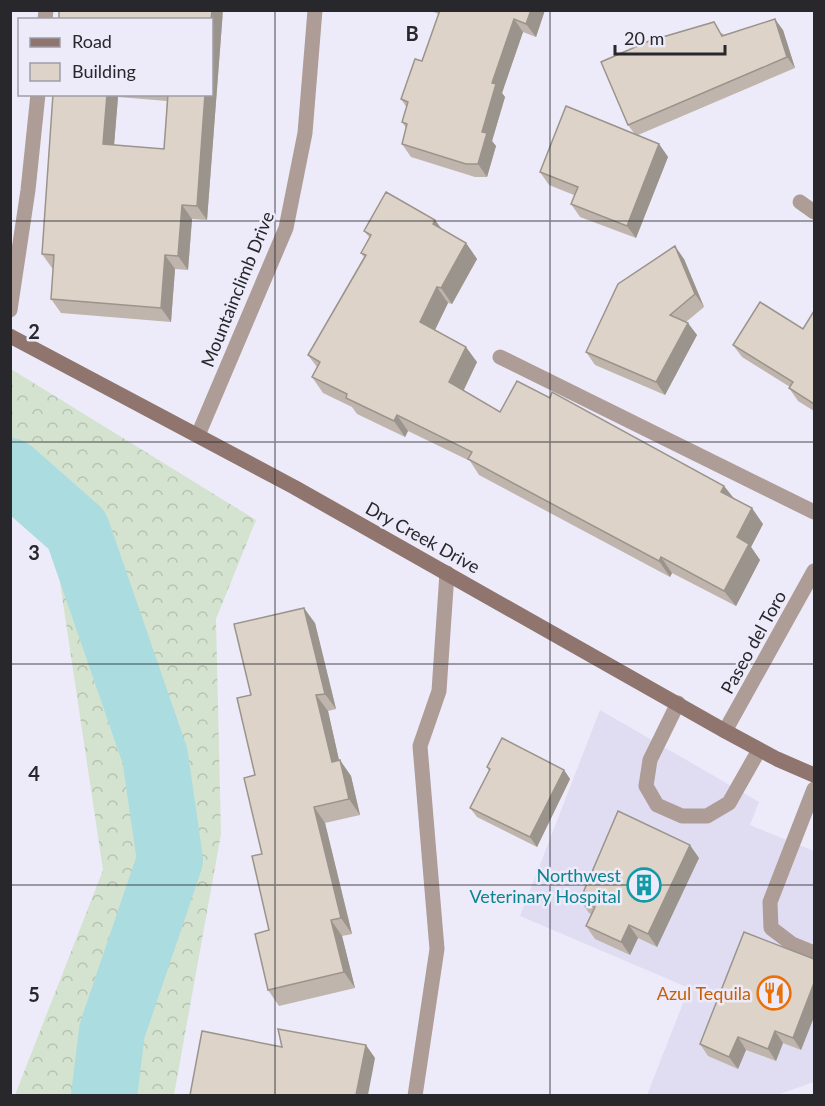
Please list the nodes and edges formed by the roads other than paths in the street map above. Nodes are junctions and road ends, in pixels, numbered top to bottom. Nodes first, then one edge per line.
1 (315, 10) edge
2 (38, 96) edge
3 (800, 202) dead end
4 (814, 212) edge
5 (10, 310) edge
6 (10, 336) edge
7 (500, 357) dead end
8 (198, 435) junction
9 (814, 512) edge
10 (814, 571) edge
11 (447, 573) junction
12 (678, 703) junction
13 (725, 731) junction
14 (759, 750) junction
15 (814, 775) edge
16 (814, 789) edge
17 (814, 953) edge
18 (415, 1095) edge

1 - 8 street, Mountainclimb Drive
2 - 5 street
3 - 4 street
6 - 8 street, Dry Creek Drive
7 - 9 street
8 - 11 street, Dry Creek Drive
10 - 13 street, Paseo del Toro
11 - 12 street, Dry Creek Drive
11 - 18 street
12 - 13 street, Dry Creek Drive
12 - 14 street
13 - 14 street, Dry Creek Drive
14 - 15 street, Dry Creek Drive
16 - 17 street

